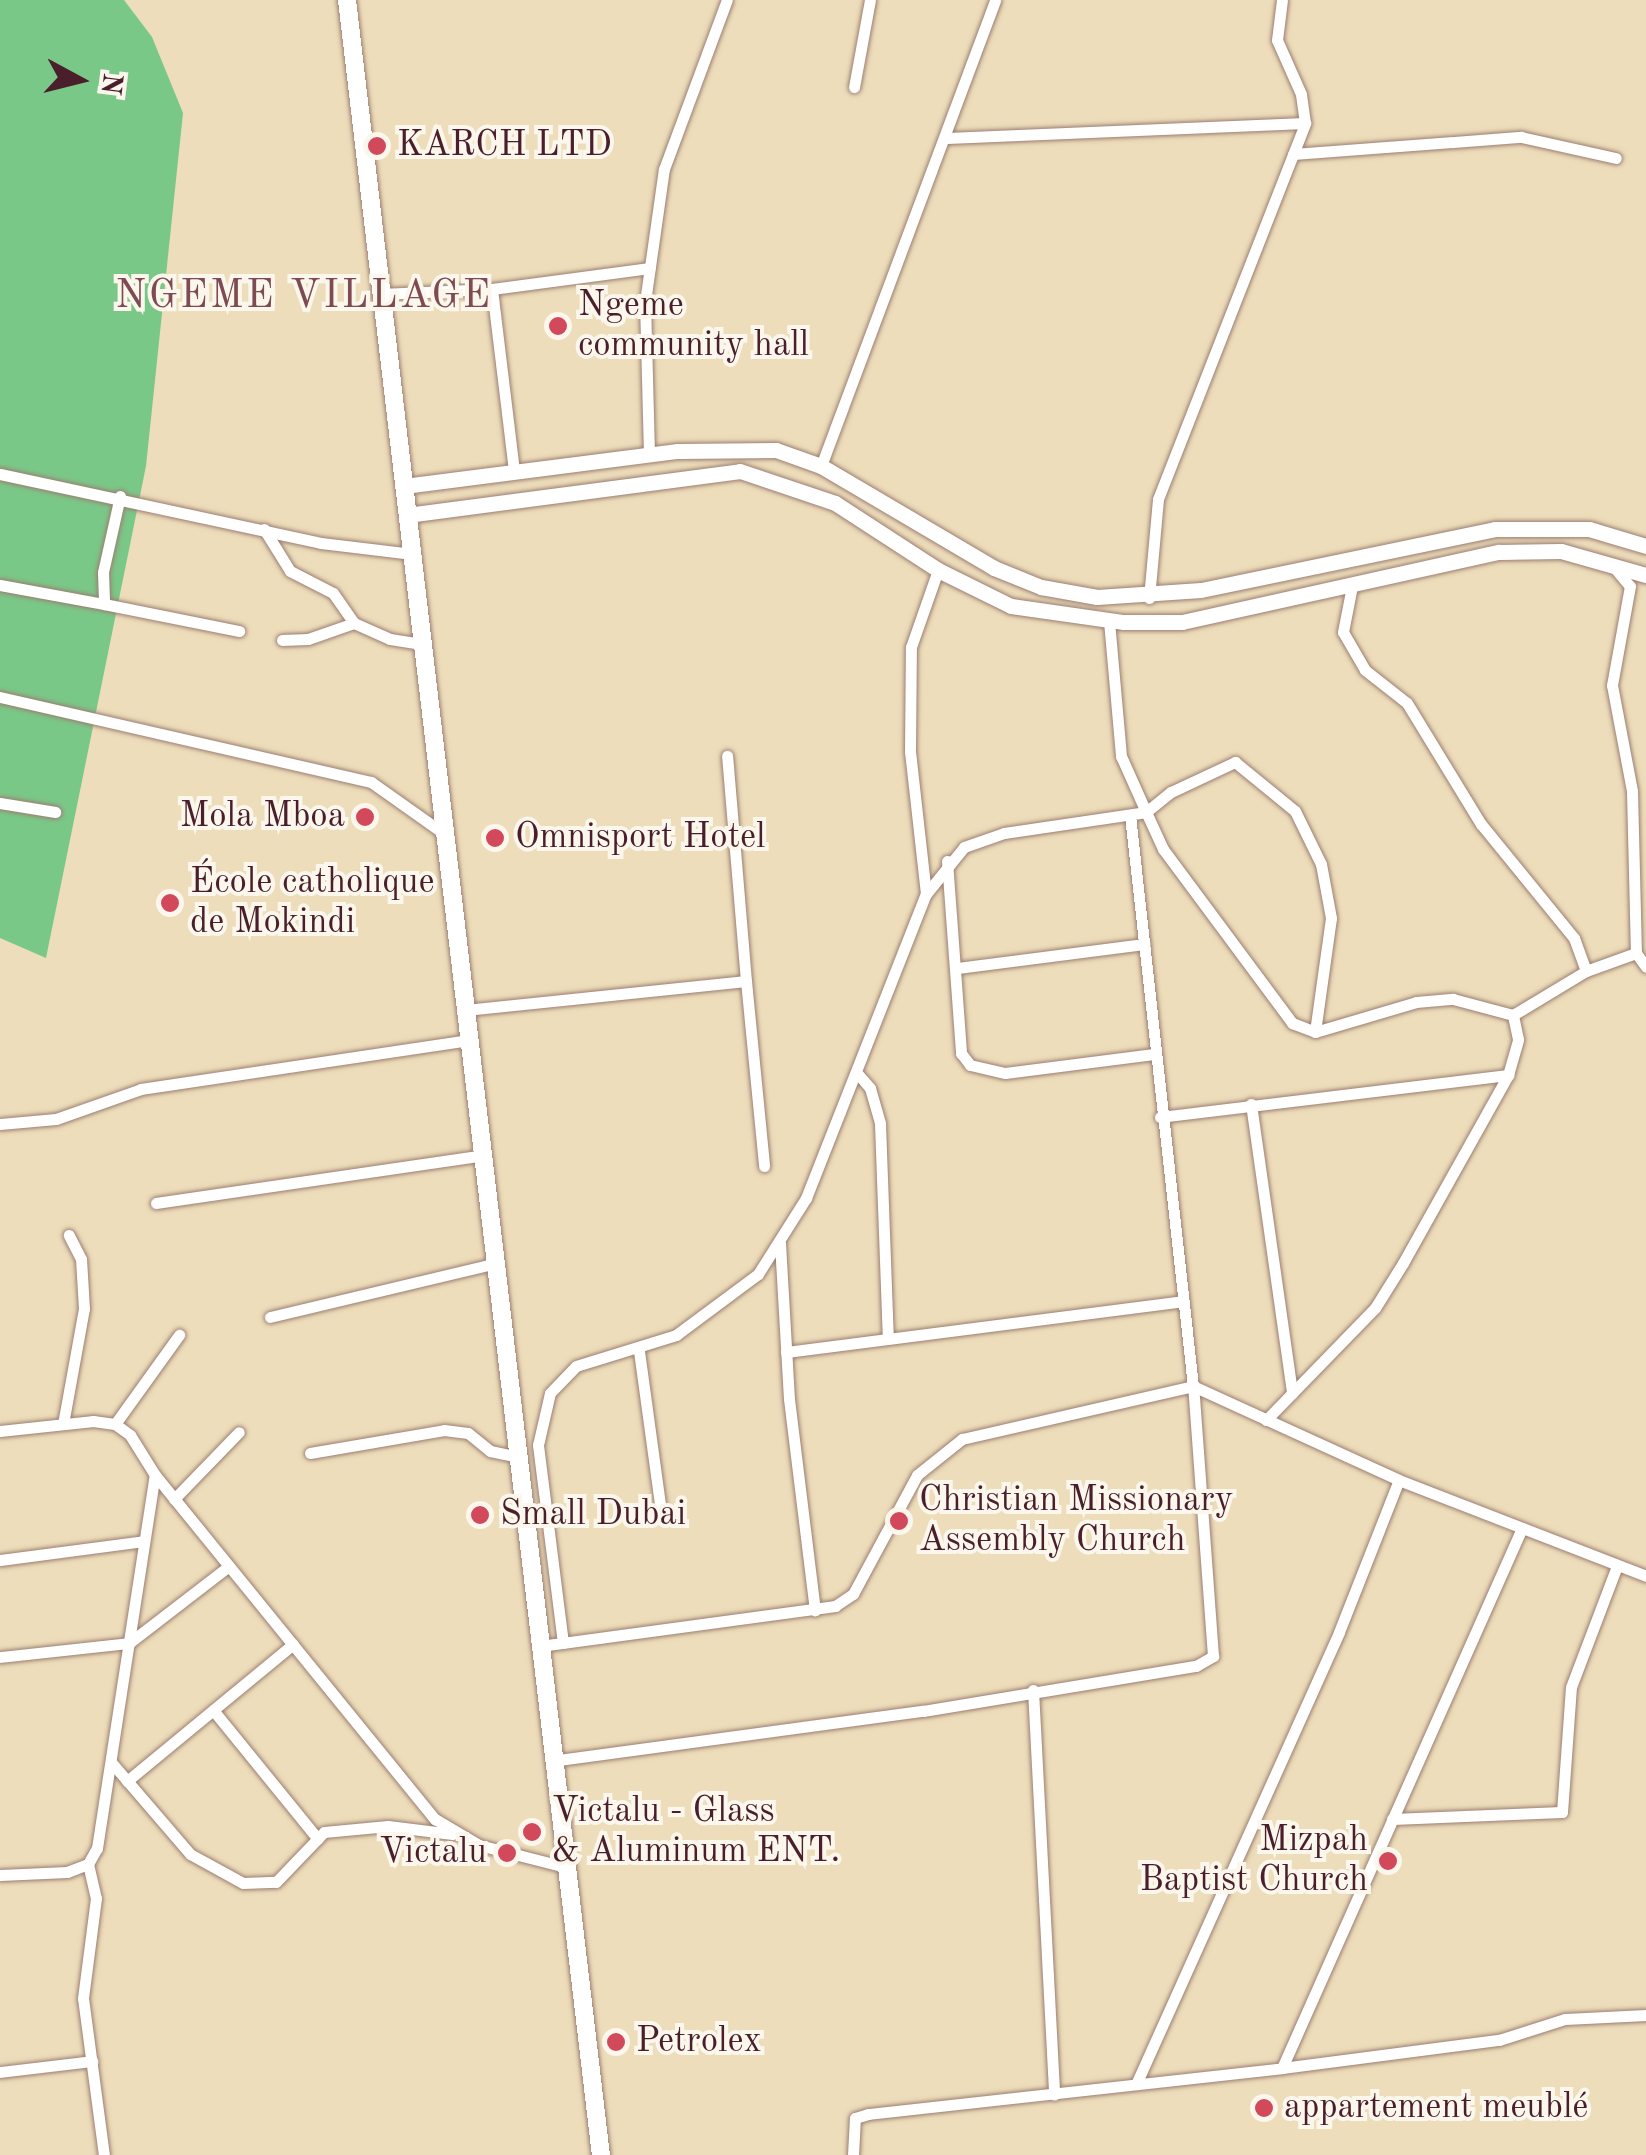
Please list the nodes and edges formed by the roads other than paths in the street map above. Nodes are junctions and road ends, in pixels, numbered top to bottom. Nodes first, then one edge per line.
1 (346, 0) edge
2 (728, 0) edge
3 (870, 0) edge
4 (995, 0) edge
5 (1282, 0) edge
6 (854, 86) dead end
7 (1304, 123) junction
8 (947, 138) junction
9 (1293, 154) junction
10 (1616, 158) dead end
11 (650, 268) junction
12 (492, 289) junction
13 (382, 294) junction
14 (649, 454) junction
15 (820, 466) junction
16 (514, 471) junction
17 (0, 474) edge
18 (404, 486) junction
19 (120, 496) junction
20 (407, 515) junction
21 (264, 528) junction
22 (1646, 546) edge
23 (412, 554) junction
24 (1610, 563) junction
25 (938, 570) junction
26 (1646, 574) edge
27 (0, 586) edge
28 (1352, 586) junction
29 (1149, 598) junction
30 (104, 604) junction
31 (1110, 621) junction
32 (354, 623) junction
33 (240, 630) dead end
34 (282, 640) dead end
35 (422, 644) junction
36 (0, 697) edge
37 (727, 756) dead end
38 (0, 803) edge
39 (55, 812) dead end
40 (1146, 812) junction
41 (1130, 815) junction
42 (443, 833) junction
43 (948, 861) junction
44 (926, 894) junction
45 (1144, 944) junction
46 (1636, 954) junction
47 (1646, 967) edge
48 (956, 968) junction
49 (1586, 971) junction
50 (746, 981) junction
51 (466, 1010) junction
52 (1513, 1015) junction
53 (1315, 1032) junction
54 (470, 1040) junction
55 (1154, 1054) junction
56 (857, 1073) junction
57 (1508, 1075) junction
58 (1251, 1104) junction
59 (1160, 1117) junction
60 (0, 1124) edge
61 (485, 1155) junction
62 (764, 1166) dead end
63 (156, 1204) dead end
64 (69, 1235) dead end
65 (780, 1243) junction
66 (497, 1263) junction
67 (1182, 1301) junction
68 (270, 1317) dead end
69 (178, 1335) dead end
70 (888, 1339) junction
71 (639, 1350) junction
72 (786, 1352) junction
73 (1193, 1386) junction
74 (1292, 1393) junction
75 (1266, 1420) junction
76 (63, 1424) junction
77 (115, 1424) junction
78 (0, 1431) edge
79 (239, 1432) dead end
80 (310, 1454) dead end
81 (518, 1456) junction
82 (154, 1475) junction
83 (1400, 1480) junction
84 (174, 1499) junction
85 (660, 1505) dead end
86 (1522, 1528) junction
87 (144, 1541) junction
88 (0, 1560) edge
89 (228, 1566) junction
90 (1617, 1566) junction
91 (1646, 1576) edge
92 (815, 1610) junction
93 (129, 1643) junction
94 (563, 1643) junction
95 (292, 1644) junction
96 (540, 1646) junction
97 (0, 1658) edge
98 (1033, 1690) junction
99 (214, 1710) junction
100 (550, 1761) junction
101 (110, 1762) junction
102 (127, 1782) junction
103 (1392, 1819) junction
104 (454, 1834) junction
105 (318, 1839) junction
106 (88, 1864) junction
107 (565, 1866) junction
108 (0, 1876) edge
109 (1646, 2014) edge
110 (92, 2061) junction
111 (1282, 2068) junction
112 (0, 2072) edge
113 (1137, 2082) junction
114 (1054, 2094) junction
115 (104, 2155) edge
116 (600, 2155) edge
117 (854, 2155) edge

1 - 13 highway
2 - 11 street
3 - 6 street
4 - 8 street
5 - 7 street
7 - 8 street
7 - 9 street
8 - 15 street
9 - 10 street
9 - 29 street
11 - 12 street
11 - 14 street
12 - 13 street
12 - 16 street
13 - 18 highway
14 - 15 main road
14 - 16 main road
15 - 29 main road
16 - 18 main road
17 - 19 street
18 - 20 highway
19 - 21 street
19 - 30 street
20 - 23 highway
20 - 25 main road
21 - 23 street
21 - 32 street
22 - 29 main road
23 - 35 highway
24 - 26 main road
24 - 28 main road
24 - 46 street
25 - 31 main road
25 - 44 street
27 - 30 street
28 - 31 main road
28 - 49 street
30 - 33 street
31 - 40 street
32 - 34 street
32 - 35 street
35 - 42 highway
36 - 42 street
37 - 50 street
38 - 39 street
40 - 41 street
40 - 53 street
40 - 53 street
41 - 43 street
41 - 45 street
42 - 51 highway
43 - 44 street
43 - 48 street
44 - 56 street
45 - 48 street
45 - 55 street
46 - 47 street
46 - 49 street
48 - 55 street
49 - 52 street
50 - 51 street
50 - 62 street
51 - 54 highway
52 - 53 street
52 - 57 street
54 - 60 street
54 - 61 highway
55 - 59 street
56 - 65 street
56 - 70 street
57 - 58 street
57 - 74 street
58 - 59 street
58 - 74 street
59 - 67 street
61 - 63 street
61 - 66 highway
64 - 76 street
65 - 71 street
65 - 72 street
66 - 68 street
66 - 81 highway
67 - 70 street
67 - 73 street
69 - 77 street
70 - 72 street
71 - 85 street
71 - 94 street
72 - 92 street
73 - 75 street
73 - 92 street
73 - 98 street
74 - 75 street
75 - 83 street
76 - 77 street
76 - 78 street
77 - 82 street
79 - 84 street
80 - 81 street
81 - 96 highway
82 - 84 street
82 - 87 street
83 - 86 street
83 - 113 street
84 - 89 street
86 - 90 street
86 - 103 street
87 - 88 street
87 - 93 street
89 - 93 street
89 - 95 street
90 - 91 street
90 - 103 street
92 - 94 street
93 - 97 street
93 - 101 street
94 - 96 street
95 - 99 street
95 - 104 street
96 - 100 highway
98 - 100 street
98 - 114 street
99 - 102 street
99 - 105 street
100 - 107 highway
101 - 102 street
101 - 106 street
102 - 105 street
103 - 111 street
104 - 105 street
104 - 107 street
106 - 108 street
106 - 110 street
107 - 116 highway
109 - 111 street
110 - 112 street
110 - 115 street
111 - 113 street
113 - 114 street
114 - 117 street

